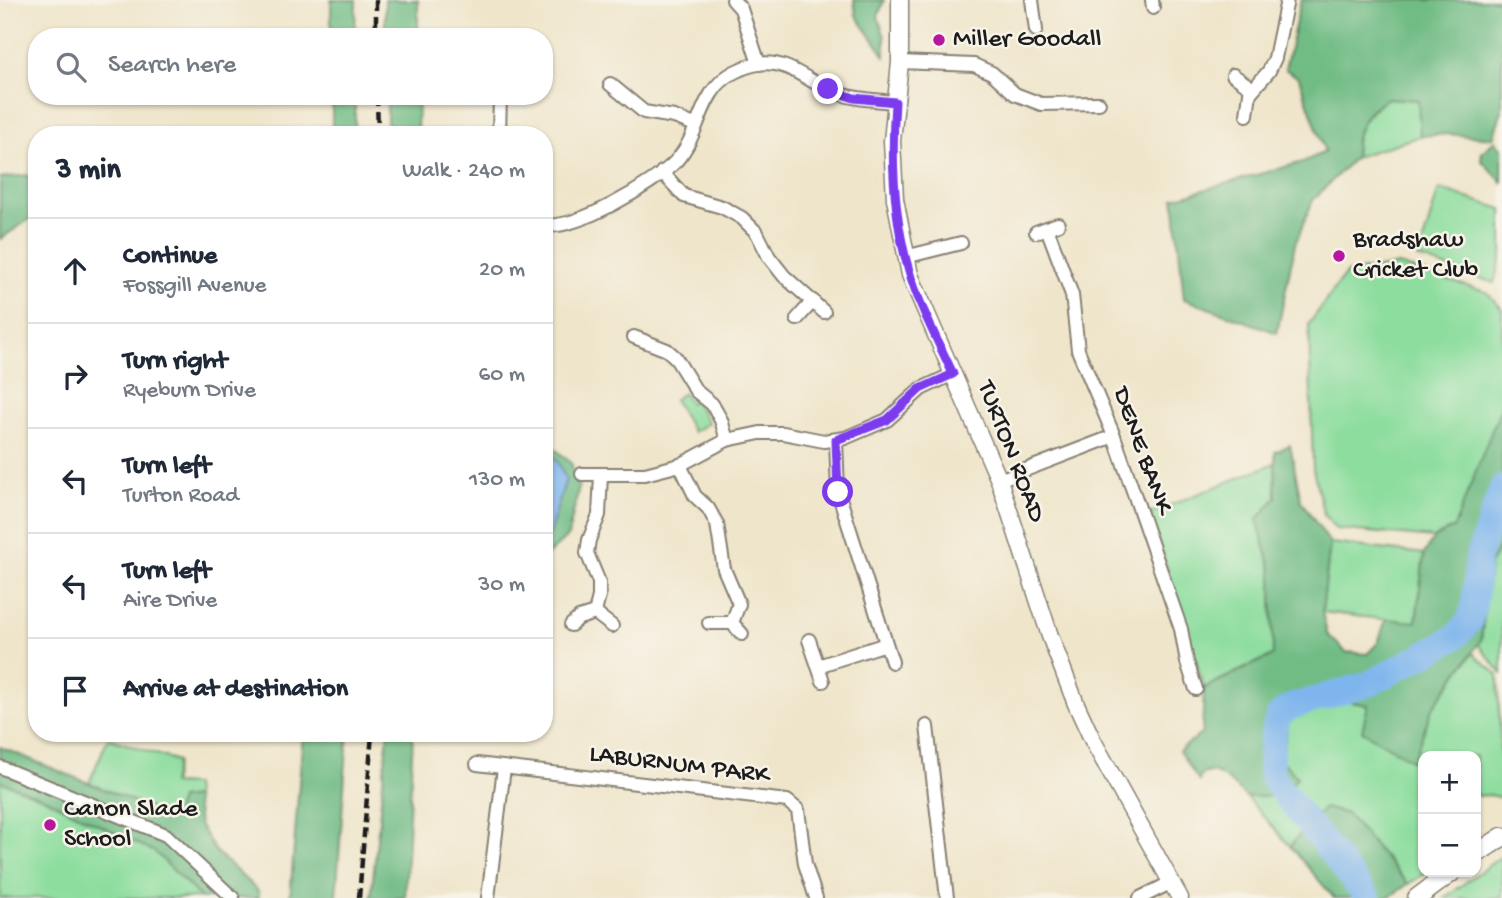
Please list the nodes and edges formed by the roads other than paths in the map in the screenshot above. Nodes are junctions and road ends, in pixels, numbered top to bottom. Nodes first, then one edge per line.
1 (733, 0) edge
2 (900, 0) edge
3 (1031, 0) edge
4 (1287, 0) edge
5 (1037, 30) dead end
6 (900, 62) junction
7 (760, 64) junction
8 (1233, 75) dead end
9 (610, 84) dead end
10 (1253, 89) junction
11 (895, 102) junction
12 (1099, 103) dead end
13 (500, 105) edge
14 (1247, 115) dead end
15 (695, 125) junction
16 (499, 126) edge
17 (662, 173) junction
18 (553, 226) edge
19 (1047, 228) dead end
20 (961, 243) dead end
21 (905, 257) junction
22 (813, 301) junction
23 (824, 312) dead end
24 (797, 319) dead end
25 (634, 337) dead end
26 (953, 374) junction
27 (1114, 436) junction
28 (726, 440) junction
29 (836, 440) junction
30 (680, 466) junction
31 (582, 474) dead end
32 (601, 475) junction
33 (999, 480) junction
34 (595, 613) junction
35 (709, 623) dead end
36 (732, 623) junction
37 (571, 625) dead end
38 (612, 626) dead end
39 (742, 634) dead end
40 (809, 640) dead end
41 (886, 644) junction
42 (892, 662) dead end
43 (818, 666) junction
44 (822, 681) dead end
45 (1196, 689) dead end
46 (927, 726) dead end
47 (477, 764) dead end
48 (0, 767) edge
49 (504, 768) junction
50 (1502, 837) edge
51 (1481, 851) edge
52 (1445, 877) edge
53 (1172, 882) junction
54 (1418, 897) edge
55 (233, 898) edge
56 (488, 898) edge
57 (816, 898) edge
58 (947, 898) edge
59 (1140, 898) edge
60 (1180, 898) edge

1 - 7 street
2 - 6 main road, TURTON ROAD
3 - 5 street
4 - 10 street
6 - 11 main road, TURTON ROAD
6 - 12 street
7 - 11 street
7 - 15 street
8 - 10 street
9 - 15 street
10 - 14 street
11 - 21 main road, TURTON ROAD
13 - 16 street
15 - 17 street
17 - 18 street
17 - 22 street
19 - 27 street, DENE BANK
20 - 21 street
21 - 26 main road, TURTON ROAD
22 - 23 street
22 - 24 street
25 - 28 street
26 - 29 street
26 - 33 main road, TURTON ROAD
27 - 33 street
27 - 45 street, DENE BANK
28 - 29 street
28 - 30 street
29 - 41 street
30 - 32 street
30 - 36 street
31 - 32 street
32 - 34 street
33 - 53 main road, TURTON ROAD
34 - 37 street
34 - 38 street
35 - 36 street
36 - 39 street
40 - 43 street
41 - 42 street
41 - 43 street
43 - 44 street
46 - 58 street
47 - 49 street, LABURNUM PARK
48 - 55 street
49 - 56 street
49 - 57 street, LABURNUM PARK
50 - 51 main road
52 - 54 main road
53 - 59 street
53 - 60 main road, TURTON ROAD

